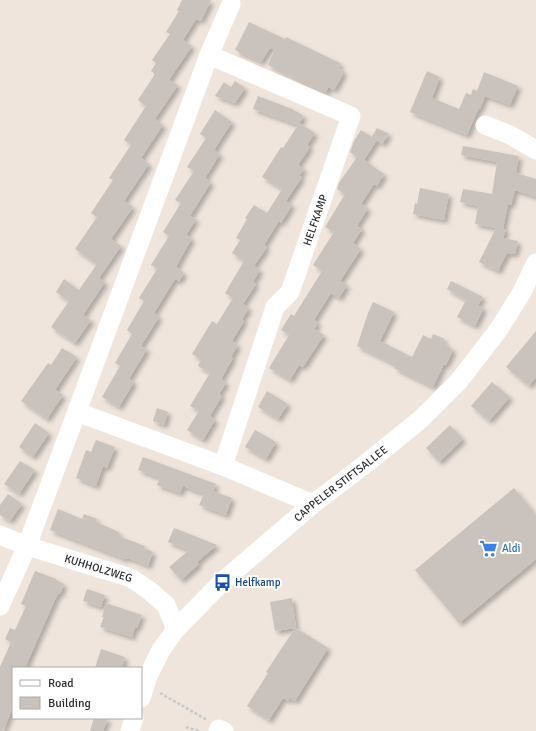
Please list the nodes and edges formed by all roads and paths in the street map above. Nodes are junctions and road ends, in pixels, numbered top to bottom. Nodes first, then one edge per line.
1 (230, 4) dead end
2 (209, 55) junction
3 (484, 125) dead end
4 (536, 150) edge
5 (536, 263) edge
6 (77, 412) junction
7 (223, 466) junction
8 (313, 504) junction
9 (0, 536) edge
10 (27, 546) junction
11 (0, 606) edge
12 (176, 629) junction
13 (143, 691) edge
14 (134, 719) edge
15 (186, 727) dead end
16 (220, 730) edge
17 (130, 731) edge
18 (199, 731) edge

1 - 2 street
2 - 6 street
2 - 7 street, HELFKAMP
3 - 4 street
5 - 8 street, CAPPELER STIFTSALLEE
6 - 7 street
6 - 10 street
7 - 8 street
8 - 12 street, CAPPELER STIFTSALLEE
9 - 10 street, KUHHOLZWEG
10 - 11 street
10 - 12 street, KUHHOLZWEG
12 - 13 street, CAPPELER STIFTSALLEE
13 - 16 path
14 - 17 street
15 - 18 path

